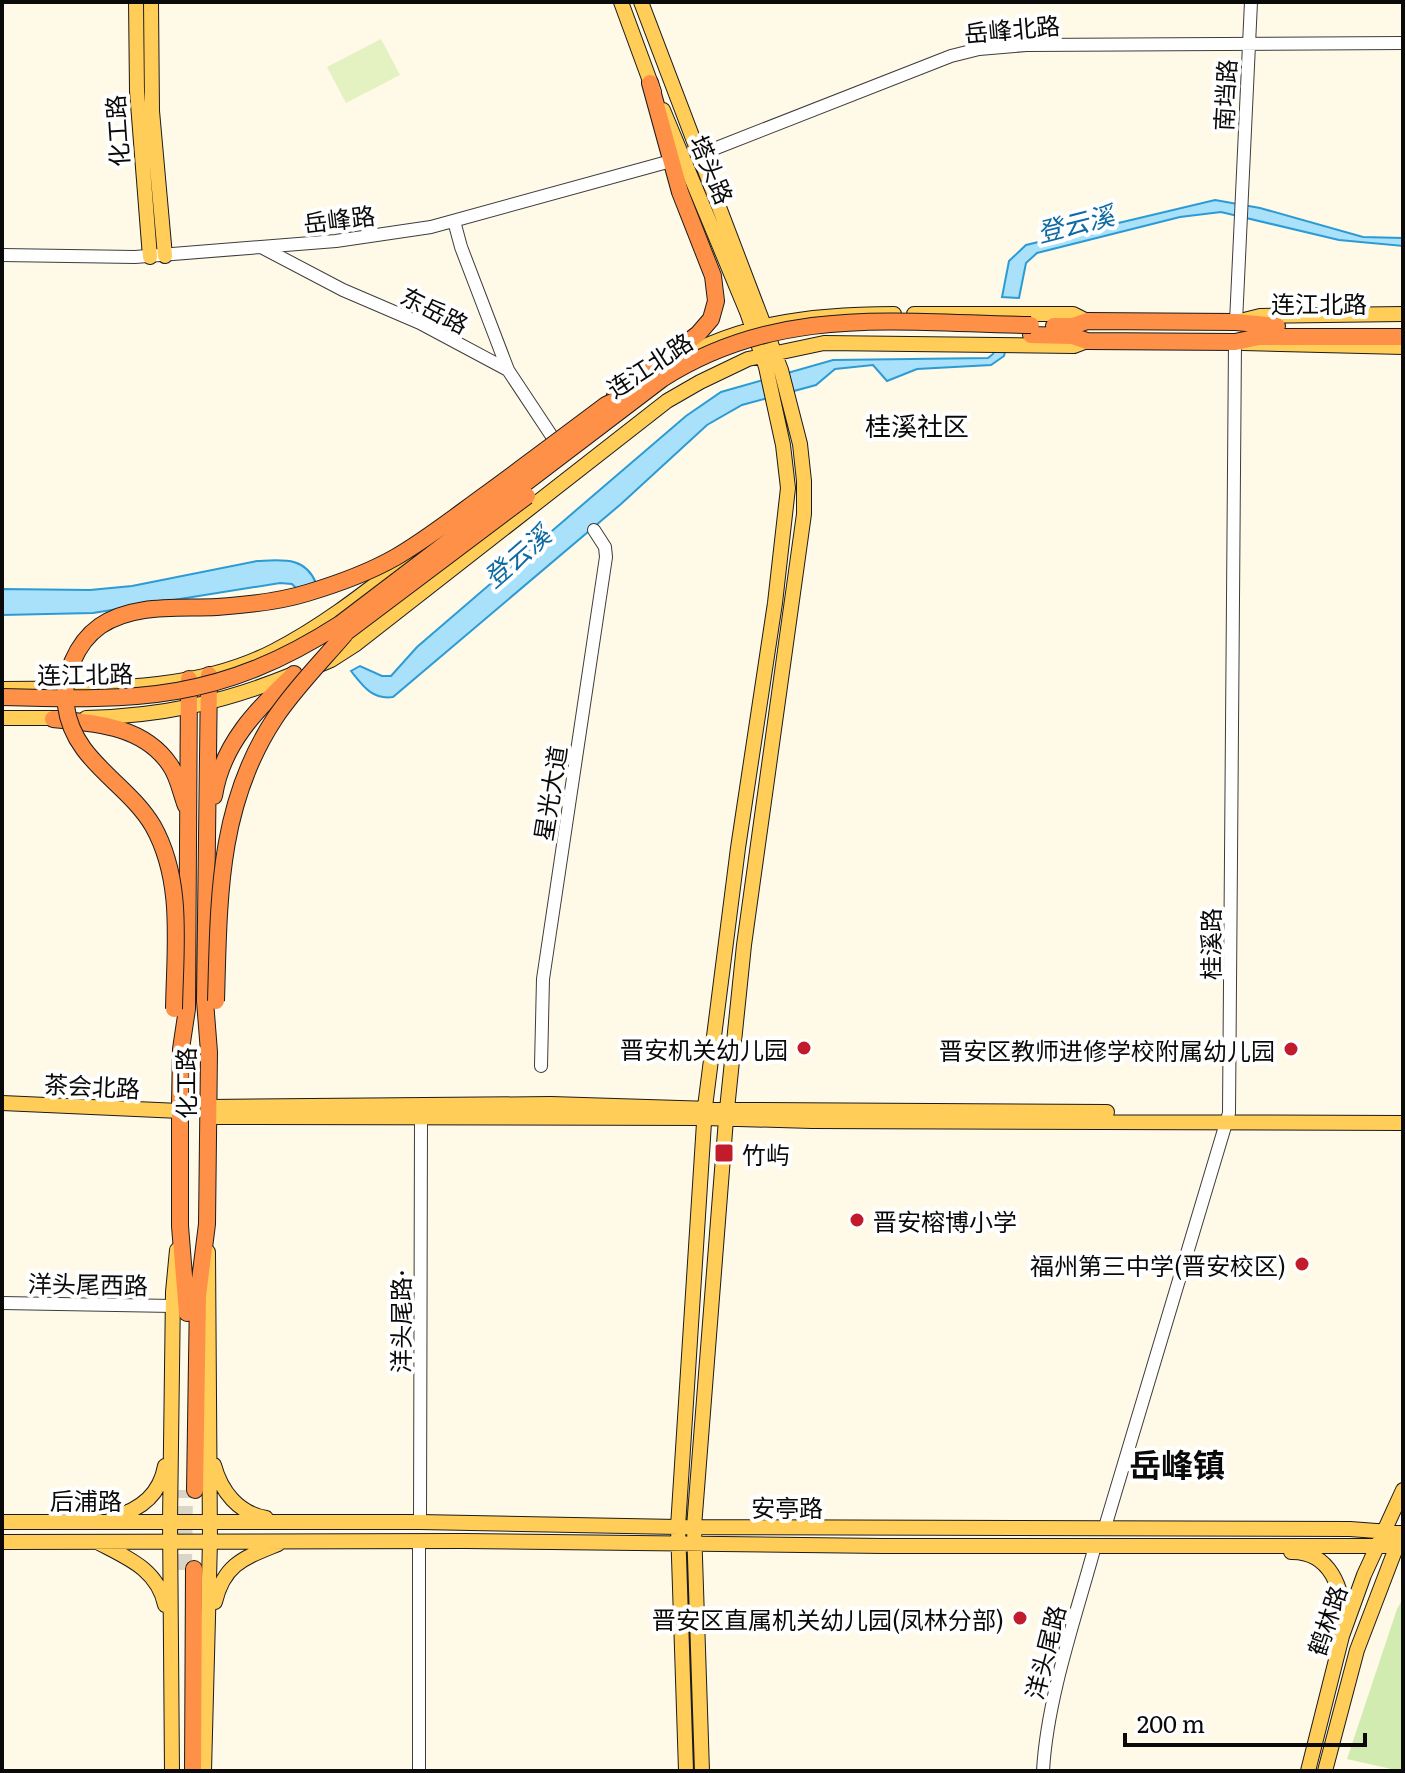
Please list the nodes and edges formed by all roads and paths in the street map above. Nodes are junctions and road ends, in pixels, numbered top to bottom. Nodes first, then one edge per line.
1 (136, 2) edge
2 (151, 2) edge
3 (621, 2) edge
4 (641, 2) edge
5 (1251, 2) edge
6 (1403, 43) edge
7 (1249, 44) junction
8 (650, 83) junction
9 (701, 154) junction
10 (671, 161) junction
11 (454, 221) junction
12 (263, 248) junction
13 (2, 255) edge
14 (157, 256) junction
15 (1403, 314) edge
16 (1087, 321) junction
17 (1236, 322) junction
18 (758, 327) junction
19 (1403, 327) edge
20 (1031, 330) junction
21 (1287, 332) junction
22 (1403, 337) edge
23 (1087, 341) junction
24 (1235, 342) junction
25 (1403, 347) edge
26 (768, 354) junction
27 (508, 370) junction
28 (662, 379) junction
29 (606, 405) junction
30 (557, 444) junction
31 (594, 530) dead end
32 (345, 634) junction
33 (294, 674) junction
34 (209, 675) junction
35 (189, 679) junction
36 (2, 689) edge
37 (2, 697) edge
38 (209, 703) junction
39 (2, 708) edge
40 (190, 708) junction
41 (2, 718) edge
42 (53, 719) junction
43 (189, 816) junction
44 (206, 873) junction
45 (181, 1049) junction
46 (209, 1052) junction
47 (541, 1066) dead end
48 (2, 1095) edge
49 (2, 1103) edge
50 (180, 1107) junction
51 (208, 1112) junction
52 (704, 1112) junction
53 (727, 1114) junction
54 (1403, 1114) edge
55 (1228, 1118) junction
56 (421, 1119) junction
57 (1403, 1123) edge
58 (207, 1224) junction
59 (180, 1226) junction
60 (2, 1303) edge
61 (173, 1306) junction
62 (171, 1434) junction
63 (210, 1450) junction
64 (1403, 1490) edge
65 (96, 1521) junction
66 (170, 1521) junction
67 (2, 1522) edge
68 (210, 1522) junction
69 (286, 1522) junction
70 (420, 1522) junction
71 (678, 1527) junction
72 (694, 1527) junction
73 (1105, 1527) junction
74 (1381, 1538) junction
75 (1402, 1538) edge
76 (95, 1541) junction
77 (170, 1541) junction
78 (210, 1541) junction
79 (286, 1541) junction
80 (419, 1541) junction
81 (2, 1542) edge
82 (677, 1544) junction
83 (694, 1544) junction
84 (1211, 1545) junction
85 (1095, 1546) junction
86 (208, 1629) junction
87 (171, 1631) junction
88 (1342, 1636) junction
89 (172, 1771) edge
90 (181, 1771) edge
91 (193, 1771) edge
92 (204, 1771) edge
93 (419, 1771) edge
94 (686, 1771) edge
95 (702, 1771) edge
96 (1043, 1771) edge
97 (1308, 1771) edge
98 (1325, 1771) edge

1 - 14 main road, 化工路
2 - 14 main road, 化工路
3 - 8 main road, 塔头路
4 - 9 main road, 塔头路
5 - 7 street, 南垱路
6 - 7 street, 岳峰北路
7 - 9 street, 岳峰北路
7 - 17 street, 南垱路
8 - 10 highway
8 - 18 main road, 塔头路
9 - 18 main road, 塔头路
10 - 11 street, 岳峰路
10 - 29 highway, bridge
11 - 12 street, 岳峰路
11 - 27 street
12 - 14 street, 岳峰路
12 - 27 street, 东岳路
13 - 14 street, 岳峰路
15 - 17 main road
16 - 17 highway, 连江北路
16 - 18 main road
16 - 20 highway, 连江北路
17 - 21 highway, 连江北路
18 - 26 main road
18 - 30 main road
19 - 21 highway, 连江北路
20 - 23 highway, 连江北路
20 - 28 highway, 连江北路, bridge
20 - 32 highway, 连江北路, bridge
21 - 22 highway, 连江北路
21 - 24 highway, 连江北路
23 - 24 highway, 连江北路
23 - 26 main road
24 - 25 main road
24 - 55 street, 桂溪路
26 - 33 main road
26 - 52 main road
26 - 53 main road
27 - 30 street, 东岳路
28 - 29 highway, bridge
28 - 37 highway, 连江北路, bridge
29 - 45 highway, bridge
30 - 34 main road
31 - 47 street, 星光大道
32 - 39 highway, 连江北路, bridge
32 - 46 highway, bridge
33 - 38 main road
33 - 44 highway
34 - 35 main road
34 - 38 highway, 化工路
35 - 36 main road
35 - 40 highway, 化工路
38 - 40 main road
38 - 44 highway, 化工路
40 - 42 main road
40 - 43 highway, 化工路
41 - 42 main road
42 - 43 highway
43 - 45 highway, 化工路
44 - 46 highway, 化工路
45 - 50 highway, 化工路
46 - 51 highway, 化工路
48 - 50 main road, 茶会北路
49 - 50 main road, 茶会北路
50 - 59 highway, 化工路
51 - 52 main road
51 - 56 main road
51 - 58 highway, 化工路
52 - 53 main road
52 - 56 main road
52 - 71 main road
53 - 55 main road
53 - 72 main road
54 - 55 main road
55 - 57 main road
55 - 73 street, 桂溪路
56 - 70 street, 洋头尾路·
58 - 59 highway, 化工路
58 - 63 main road
59 - 61 main road
60 - 61 street, 洋头尾西路
61 - 62 main road
62 - 65 main road
62 - 66 main road
63 - 68 main road
63 - 69 main road
64 - 74 main road, 鹤林路
65 - 66 main road, 后浦路
65 - 67 main road, 后浦路
66 - 68 main road, 安亭路
66 - 77 main road
68 - 69 main road, 安亭路
68 - 78 main road
69 - 70 main road, 安亭路
70 - 71 main road, 安亭路
71 - 72 main road, 安亭路
71 - 82 main road
72 - 73 main road, 安亭路
72 - 83 main road
73 - 74 main road, 安亭路
74 - 75 main road, 安亭路
74 - 84 main road, 安亭路
74 - 88 main road, 鹤林路
75 - 98 main road, 鹤林路
76 - 77 main road, 后浦路
76 - 81 main road, 后浦路
76 - 87 main road
77 - 78 main road, 安亭路
77 - 87 main road
78 - 79 main road, 安亭路
78 - 86 main road
79 - 80 main road, 安亭路
79 - 86 main road
80 - 82 main road, 安亭路
80 - 93 street
82 - 83 main road, 安亭路
82 - 94 main road
83 - 85 main road, 安亭路
83 - 95 main road
84 - 85 main road, 安亭路
84 - 88 main road
85 - 96 street, 洋头尾路
86 - 92 main road
87 - 89 main road
88 - 97 main road, 鹤林路
90 - 91 highway

